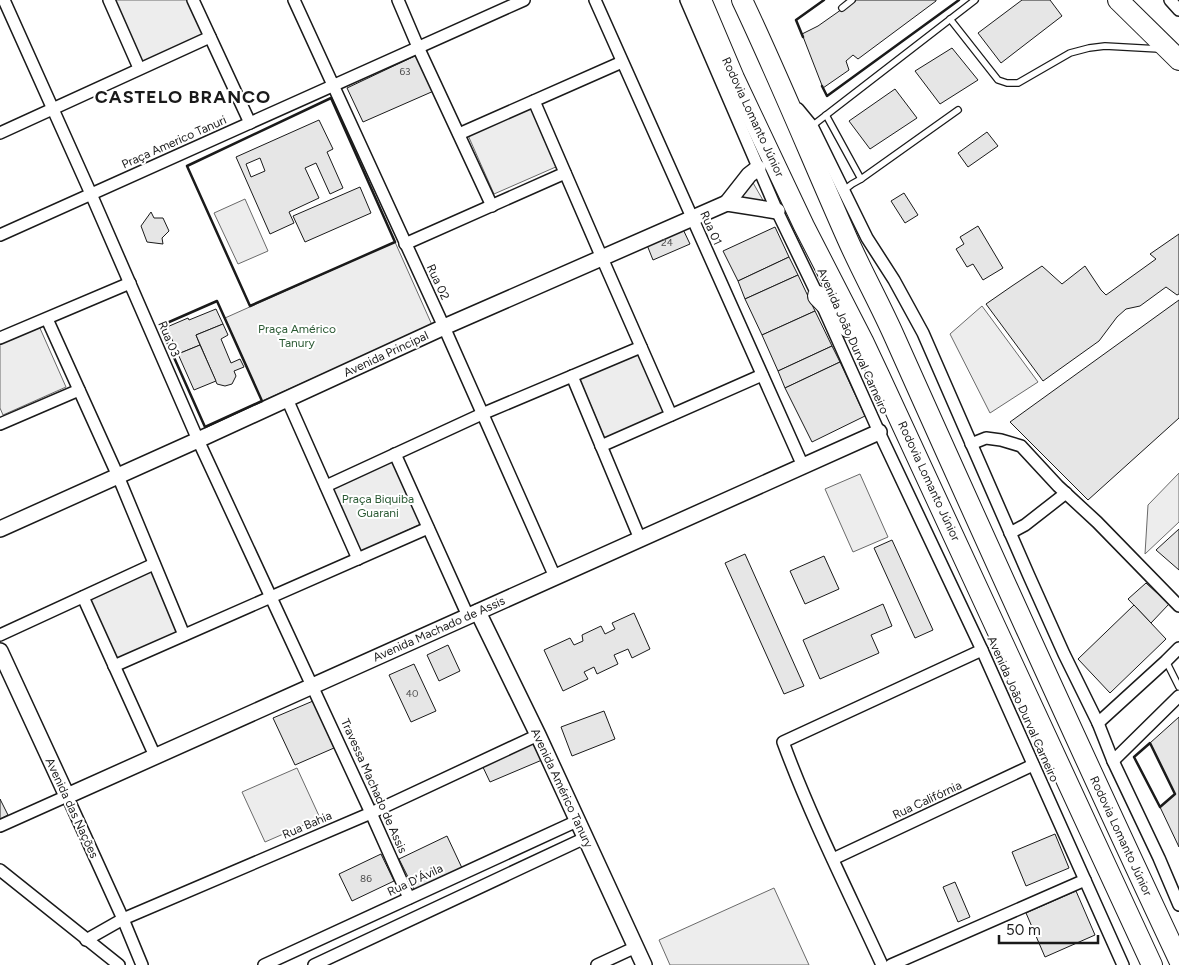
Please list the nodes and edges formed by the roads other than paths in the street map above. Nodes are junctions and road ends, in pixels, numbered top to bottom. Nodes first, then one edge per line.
1 (4, 0) edge
2 (109, 0) edge
3 (193, 0) edge
4 (294, 0) edge
5 (398, 0) edge
6 (524, 0) edge
7 (595, 0) edge
8 (686, 0) edge
9 (701, 0) edge
10 (742, 0) edge
11 (852, 0) edge
12 (975, 0) edge
13 (1118, 0) edge
14 (1170, 0) edge
15 (842, 8) dead end
16 (1179, 10) edge
17 (950, 19) junction
18 (210, 36) junction
19 (418, 47) junction
20 (1174, 55) edge
21 (622, 62) junction
22 (139, 68) junction
23 (333, 86) junction
24 (785, 94) junction
25 (534, 101) junction
26 (53, 110) junction
27 (958, 110) dead end
28 (826, 115) junction
29 (250, 123) junction
30 (812, 126) junction
31 (0, 133) edge
32 (458, 134) junction
33 (758, 168) junction
34 (566, 174) junction
35 (861, 179) junction
36 (843, 191) junction
37 (91, 194) junction
38 (727, 204) junction
39 (492, 206) junction
40 (777, 211) junction
41 (692, 219) junction
42 (0, 235) edge
43 (405, 244) junction
44 (602, 258) junction
45 (130, 283) junction
46 (818, 296) junction
47 (47, 319) junction
48 (444, 327) junction
49 (0, 338) edge
50 (863, 341) junction
51 (641, 347) junction
52 (762, 375) junction
53 (572, 376) junction
54 (79, 390) junction
55 (288, 399) junction
56 (482, 414) junction
57 (672, 415) junction
58 (1, 420) edge
59 (879, 432) junction
60 (198, 440) junction
61 (970, 444) junction
62 (601, 446) junction
63 (395, 454) junction
64 (803, 466) junction
65 (118, 476) junction
66 (326, 486) junction
67 (1066, 493) junction
68 (428, 528) junction
69 (0, 529) edge
70 (1010, 533) junction
71 (640, 540) junction
72 (358, 559) junction
73 (154, 564) junction
74 (555, 578) junction
75 (83, 597) junction
76 (271, 597) junction
77 (1179, 606) edge
78 (473, 614) junction
79 (0, 635) edge
80 (184, 635) junction
81 (1179, 648) edge
82 (982, 650) junction
83 (0, 651) edge
84 (1166, 661) junction
85 (114, 666) junction
86 (313, 686) junction
87 (1179, 687) edge
88 (1179, 696) edge
89 (1098, 722) junction
90 (538, 735) junction
91 (155, 756) junction
92 (1113, 761) junction
93 (1033, 765) junction
94 (67, 796) junction
95 (371, 813) junction
96 (577, 820) junction
97 (0, 826) edge
98 (585, 838) junction
99 (833, 859) junction
100 (0, 870) edge
101 (1085, 880) junction
102 (437, 886) junction
103 (409, 898) junction
104 (446, 903) junction
105 (1179, 905) edge
106 (123, 919) junction
107 (86, 940) junction
108 (636, 947) junction
109 (1179, 960) edge
110 (118, 965) edge
111 (142, 965) edge
112 (264, 965) edge
113 (314, 965) edge
114 (597, 965) edge
115 (644, 965) edge
116 (882, 965) edge
117 (891, 965) edge
118 (1123, 965) edge
119 (1152, 965) edge

1 - 26 street, Rua 03
2 - 22 street
3 - 18 street
4 - 23 street, Rua 02
5 - 19 street
6 - 19 street, Praça Americo Tanuri
7 - 21 street, Rua 01
8 - 33 street, Avenida João Durval Carneiro
9 - 50 highway, Rodovia Lomanto Júnior
10 - 24 highway, Rodovia Lomanto Júnior
11 - 15 lane
12 - 17 lane
13 - 20 highway
14 - 16 street
17 - 20 lane
17 - 28 lane
18 - 22 street
18 - 29 street
19 - 23 street, Praça Americo Tanuri
19 - 32 street
21 - 25 street
21 - 41 street, Rua 01
22 - 26 street
23 - 29 street, Praça Americo Tanuri
23 - 43 street, Rua 02
24 - 30 street
24 - 109 highway, Rodovia Lomanto Júnior
25 - 32 street
25 - 34 street
26 - 31 street
26 - 37 street, Rua 03
27 - 35 lane
28 - 30 lane
28 - 35 lane
29 - 37 street, Praça Americo Tanuri
30 - 36 street
32 - 39 street
33 - 38 street
33 - 40 street, Avenida João Durval Carneiro
34 - 39 street
34 - 44 street
35 - 36 lane
36 - 61 street
37 - 42 street, Praça Americo Tanuri
37 - 45 street, Rua 03
38 - 40 street
38 - 41 street, Avenida Principal
39 - 43 street
40 - 46 street, Avenida João Durval Carneiro
41 - 44 street, Avenida Principal
41 - 52 street, Rua 01
43 - 48 street, Rua 02
44 - 48 street, Avenida Principal
44 - 51 street
45 - 47 street
45 - 60 street, Rua 03
46 - 50 highway
46 - 59 street, Avenida João Durval Carneiro
47 - 49 street
47 - 54 street
48 - 55 street, Avenida Principal
48 - 56 street, Rua 02
50 - 119 highway, Rodovia Lomanto Júnior
51 - 53 street
51 - 57 street
52 - 57 street
52 - 64 street, Rua 01
53 - 56 street
53 - 62 street
54 - 58 street
54 - 65 street
55 - 60 street, Avenida Principal
55 - 66 street
56 - 63 street
56 - 74 street, Rua 02
57 - 62 street
59 - 64 street, Avenida Machado de Assis
59 - 82 street, Avenida João Durval Carneiro
60 - 65 street, Avenida Principal
60 - 76 street, Rua 03
61 - 67 street
61 - 70 street
62 - 71 street
63 - 66 street
63 - 68 street
64 - 71 street, Avenida Machado de Assis
65 - 69 street, Avenida Principal
65 - 73 street
66 - 72 street
67 - 70 street
67 - 77 street
68 - 72 street
68 - 78 street
70 - 89 street
71 - 74 street, Avenida Machado de Assis
72 - 76 street
73 - 75 street
73 - 80 street
74 - 78 street, Avenida Machado de Assis
75 - 79 street
75 - 85 street
76 - 80 street
76 - 86 street, Rua 03
78 - 86 street, Avenida Machado de Assis
78 - 90 street, Avenida Américo Tanury
80 - 85 street
81 - 84 street
82 - 93 street, Avenida João Durval Carneiro
82 - 99 street
83 - 94 street, Avenida das Nações
84 - 87 lane
84 - 89 street
85 - 91 street
86 - 91 street, Avenida Machado de Assis
86 - 95 street, Travessa Machado de Assis
88 - 92 street
89 - 92 street
90 - 95 street, Rua Bahia
90 - 96 street, Avenida Américo Tanury
91 - 94 street, Avenida Machado de Assis
92 - 105 street
93 - 99 street, Rua Califórnia
93 - 101 street, Avenida João Durval Carneiro
94 - 97 street, Avenida Machado de Assis
94 - 106 street, Avenida das Nações
95 - 103 street, Travessa Machado de Assis
95 - 106 street, Rua Bahia
96 - 98 street, Avenida Américo Tanury
96 - 102 street, Rua D'Ávila
98 - 104 street
98 - 108 street, Avenida Américo Tanury
99 - 116 street
100 - 107 street
101 - 117 street
101 - 118 street, Avenida João Durval Carneiro
102 - 103 street, Rua D'Ávila
102 - 104 street
103 - 112 street, Rua D'Ávila
104 - 113 street
106 - 107 street, Rua Bahia
106 - 111 street, Avenida das Nações
107 - 110 street
108 - 114 street
108 - 115 street, Avenida Américo Tanury

